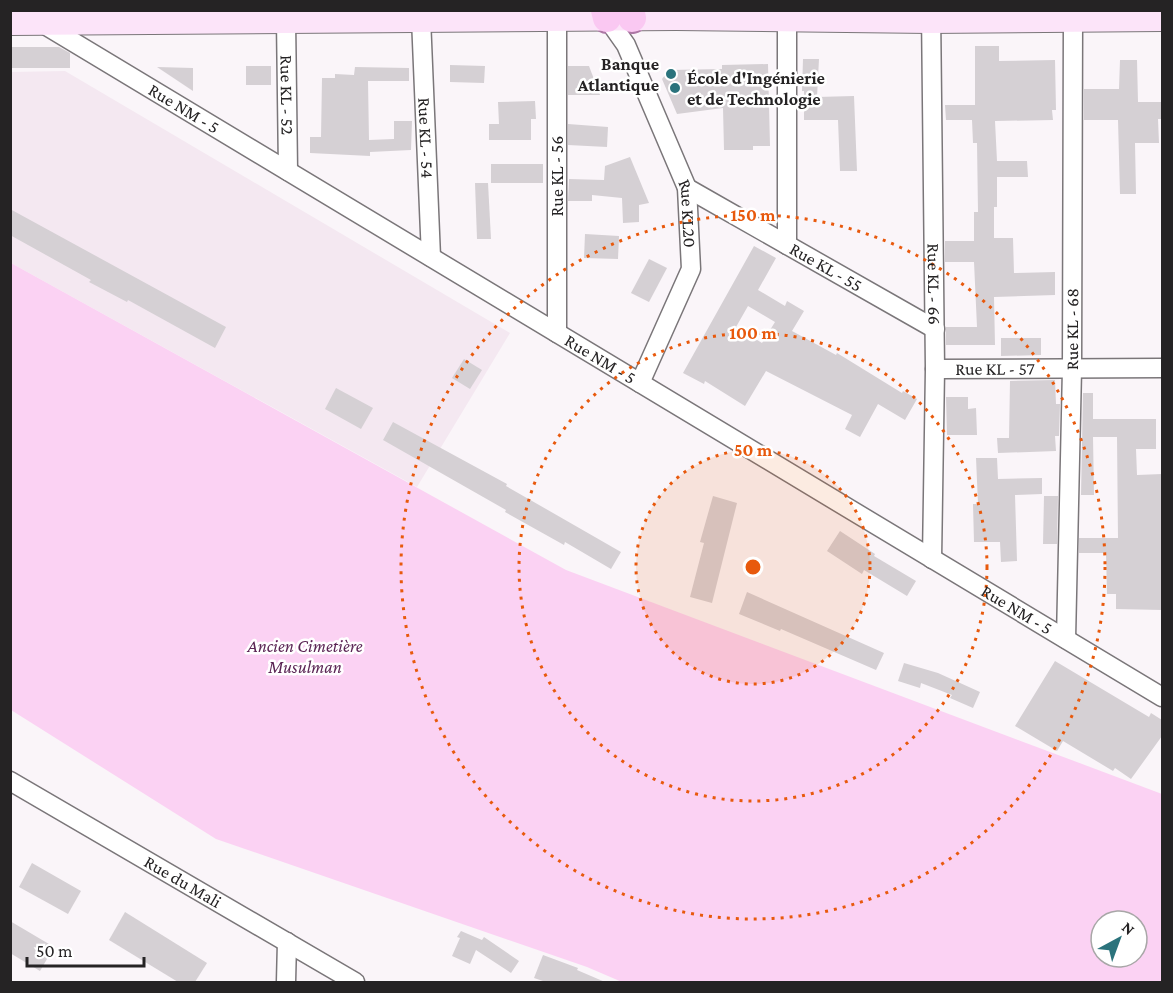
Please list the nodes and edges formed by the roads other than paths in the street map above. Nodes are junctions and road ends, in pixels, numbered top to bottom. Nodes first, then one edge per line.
1 (618, 14) edge
2 (931, 15) edge
3 (147, 16) edge
4 (421, 18) junction
5 (1073, 18) junction
6 (1162, 18) edge
7 (557, 19) junction
8 (286, 20) junction
9 (787, 20) junction
10 (38, 21) junction
11 (10, 22) edge
12 (288, 171) junction
13 (687, 188) junction
14 (787, 245) junction
15 (431, 257) junction
16 (935, 329) junction
17 (557, 333) junction
18 (1162, 368) edge
19 (935, 369) junction
20 (1072, 369) junction
21 (640, 383) junction
22 (933, 559) junction
23 (1065, 639) junction
24 (1162, 697) edge
25 (10, 781) edge
26 (287, 942) junction
27 (286, 982) edge
28 (355, 982) edge

1 - 7 main road
1 - 9 main road
1 - 13 street, Rue KL20
2 - 5 main road
2 - 9 main road
2 - 16 street, Rue KL - 66
3 - 8 main road
3 - 10 main road
4 - 7 main road
4 - 8 main road
4 - 15 street, Rue KL - 54
5 - 6 main road
5 - 20 street, Rue KL - 68
7 - 17 street, Rue KL - 56
8 - 12 street, Rue KL - 52
9 - 14 street
10 - 11 main road
10 - 12 street, Rue NM - 5
12 - 15 street, Rue NM - 5
13 - 14 street, Rue KL - 55
13 - 21 street, Rue KL20
14 - 16 street, Rue KL - 55
15 - 17 street, Rue NM - 5
16 - 19 street, Rue KL - 66
17 - 21 street, Rue NM - 5
18 - 20 street, Rue KL - 57
19 - 20 street, Rue KL - 57
19 - 22 street, Rue KL - 66
20 - 23 street, Rue KL - 68
21 - 22 street, Rue NM - 5
22 - 23 street, Rue NM - 5
23 - 24 street, Rue NM - 5
25 - 26 street, Rue du Mali
26 - 27 street
26 - 28 street, Rue du Mali

